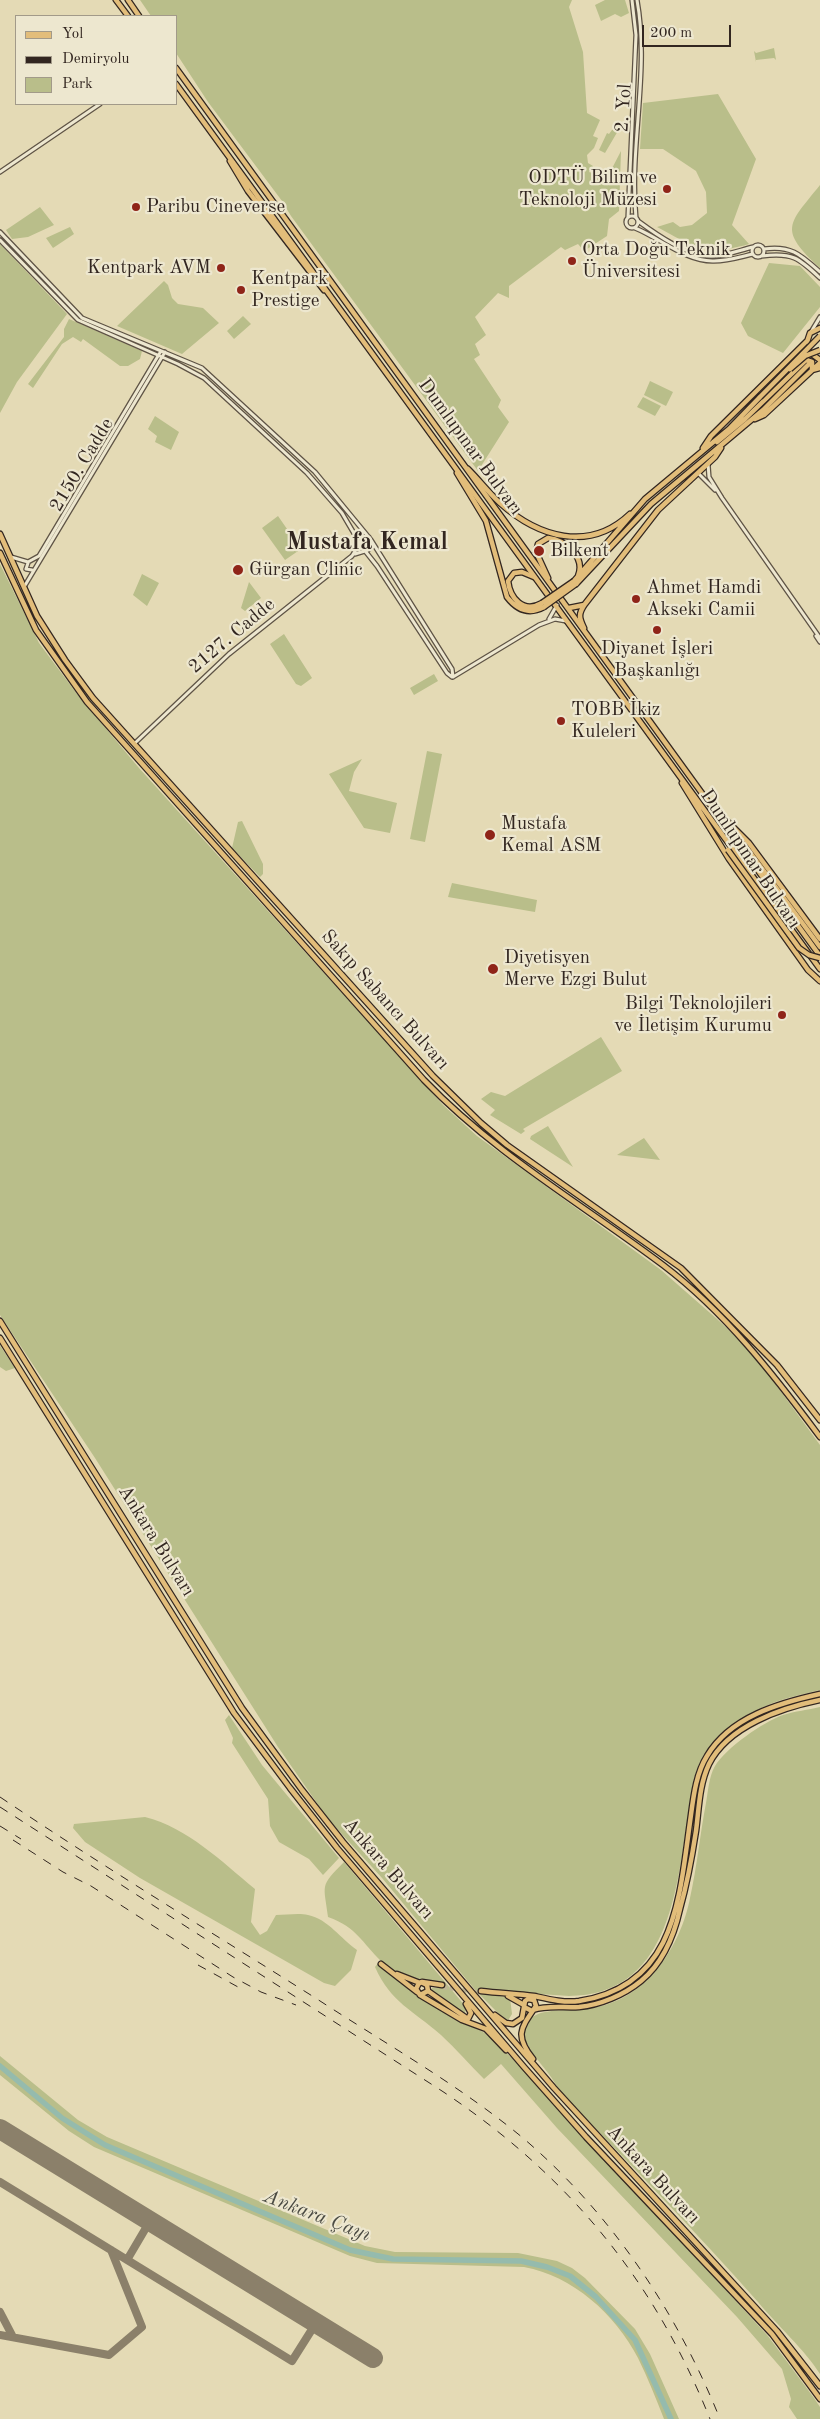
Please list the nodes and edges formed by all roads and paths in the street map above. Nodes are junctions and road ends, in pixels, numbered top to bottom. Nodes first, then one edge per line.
1 (116, 0) edge
2 (128, 0) edge
3 (632, 0) edge
4 (637, 0) edge
5 (127, 15) edge
6 (138, 15) edge
7 (641, 68) junction
8 (635, 69) junction
9 (178, 71) edge
10 (178, 87) edge
11 (99, 105) edge
12 (0, 172) edge
13 (628, 217) junction
14 (637, 220) junction
15 (635, 228) junction
16 (0, 232) edge
17 (0, 240) edge
18 (753, 247) junction
19 (764, 249) junction
20 (753, 254) junction
21 (762, 256) junction
22 (820, 272) edge
23 (820, 277) edge
24 (820, 317) edge
25 (820, 328) edge
26 (810, 333) junction
27 (820, 336) edge
28 (807, 341) junction
29 (808, 350) junction
30 (820, 350) edge
31 (161, 351) junction
32 (165, 352) junction
33 (158, 355) junction
34 (163, 357) junction
35 (820, 360) edge
36 (807, 363) junction
37 (820, 364) edge
38 (820, 368) edge
39 (812, 370) junction
40 (767, 390) junction
41 (750, 422) junction
42 (725, 443) junction
43 (699, 453) junction
44 (708, 464) junction
45 (453, 465) junction
46 (467, 467) junction
47 (697, 473) junction
48 (674, 474) junction
49 (722, 498) junction
50 (645, 499) junction
51 (0, 534) edge
52 (369, 537) junction
53 (360, 544) junction
54 (373, 544) junction
55 (365, 551) junction
56 (0, 553) edge
57 (10, 556) junction
58 (352, 556) junction
59 (28, 562) junction
60 (33, 569) junction
61 (537, 578) junction
62 (549, 581) junction
63 (575, 583) junction
64 (24, 587) junction
65 (585, 604) junction
66 (543, 605) junction
67 (557, 605) junction
68 (569, 608) junction
69 (414, 611) junction
70 (410, 616) junction
71 (546, 621) junction
72 (567, 621) junction
73 (813, 629) junction
74 (428, 631) junction
75 (586, 631) junction
76 (424, 637) junction
77 (820, 638) edge
78 (820, 642) edge
79 (452, 678) junction
80 (135, 743) junction
81 (678, 775) junction
82 (711, 804) junction
83 (708, 825) junction
84 (740, 844) junction
85 (820, 939) edge
86 (820, 947) edge
87 (820, 957) edge
88 (820, 969) edge
89 (820, 981) edge
90 (0, 1321) edge
91 (0, 1338) edge
92 (820, 1420) edge
93 (820, 1437) edge
94 (820, 1694) edge
95 (820, 1700) edge
96 (425, 1985) junction
97 (443, 1986) tunnel mouth
98 (456, 1988) junction
99 (419, 1994) junction
100 (477, 1997) junction
101 (531, 1997) junction
102 (524, 2006) junction
103 (533, 2010) junction
104 (524, 2067) junction
105 (554, 2088) junction
106 (820, 2386) edge
107 (820, 2398) edge

1 - 5 main road
2 - 6 main road
3 - 8 street, 2. Yol
4 - 7 street, 2. Yol
7 - 8 street
7 - 14 street, 2. Yol
8 - 13 street, 2. Yol
9 - 46 main road, Dumlupınar Bulvarı
10 - 45 main road, Dumlupınar Bulvarı
11 - 12 street
13 - 14 street
13 - 15 street
14 - 15 street, 2. Yol
14 - 18 street
15 - 20 street
16 - 31 street
17 - 33 street
18 - 19 street
18 - 20 street
19 - 21 street
19 - 22 street
20 - 21 street
21 - 23 street
24 - 26 street
25 - 26 main road
26 - 28 main road
27 - 40 main road, bridge
28 - 29 main road
28 - 43 main road
29 - 35 main road
29 - 36 main road
30 - 40 main road, bridge
31 - 32 street
31 - 33 street, 2150. Cadde
32 - 34 street, 2150. Cadde
32 - 52 street
33 - 34 street
33 - 59 street, 2150. Cadde
34 - 53 street
34 - 60 street, 2150. Cadde
36 - 39 main road
36 - 41 main road
36 - 48 main road
37 - 39 main road
38 - 39 main road
39 - 41 main road
40 - 43 main road, bridge
41 - 42 main road
42 - 44 main road
42 - 63 main road
43 - 48 main road
44 - 47 main road
44 - 49 street
45 - 61 main road, Dumlupınar Bulvarı
45 - 66 main road
46 - 50 main road
46 - 62 main road, Dumlupınar Bulvarı
47 - 49 street
47 - 65 main road
48 - 50 main road
49 - 73 street
50 - 63 main road
51 - 57 main road, Sakıp Sabancı Bulvarı
52 - 53 street, 2127. Cadde
52 - 54 street
53 - 55 street
53 - 58 street, 2127. Cadde
54 - 55 street
54 - 69 street
55 - 58 street, 2127. Cadde
55 - 70 street
56 - 93 main road, Sakıp Sabancı Bulvarı
57 - 59 street
57 - 64 main road, Sakıp Sabancı Bulvarı
58 - 80 street, 2127. Cadde
59 - 60 street
60 - 64 street, 2150. Cadde
61 - 66 main road
61 - 67 main road, Dumlupınar Bulvarı
62 - 63 main road
62 - 68 main road, Dumlupınar Bulvarı
63 - 66 main road, bridge
64 - 80 main road, Sakıp Sabancı Bulvarı
65 - 68 main road
65 - 75 main road
67 - 71 street
67 - 72 main road, Dumlupınar Bulvarı
68 - 75 main road, Dumlupınar Bulvarı
69 - 70 street
69 - 74 street
70 - 76 street
71 - 72 street
71 - 79 street
72 - 81 main road, Dumlupınar Bulvarı
73 - 77 street
73 - 78 street
74 - 76 street
74 - 79 street
75 - 82 main road, Dumlupınar Bulvarı
76 - 79 street
80 - 92 main road, Sakıp Sabancı Bulvarı
81 - 83 main road, Dumlupınar Bulvarı
81 - 88 main road, Dumlupınar Bulvarı
82 - 84 main road, Dumlupınar Bulvarı
82 - 85 main road
83 - 87 main road, bridge
83 - 89 main road, Dumlupınar Bulvarı
84 - 86 main road, Dumlupınar Bulvarı
84 - 87 main road, Dumlupınar Bulvarı
90 - 100 main road, Ankara Bulvarı
91 - 98 main road, Ankara Bulvarı
94 - 101 main road
95 - 103 main road
96 - 97 main road
96 - 98 main road
96 - 99 main road
96 - 99 main road
96 - 99 main road
98 - 104 main road, Ankara Bulvarı
99 - 104 main road
100 - 102 main road
100 - 105 main road, Ankara Bulvarı
101 - 102 main road
101 - 102 main road
101 - 103 main road
102 - 103 main road
103 - 105 main road
104 - 107 main road, Ankara Bulvarı
105 - 106 main road, Ankara Bulvarı

